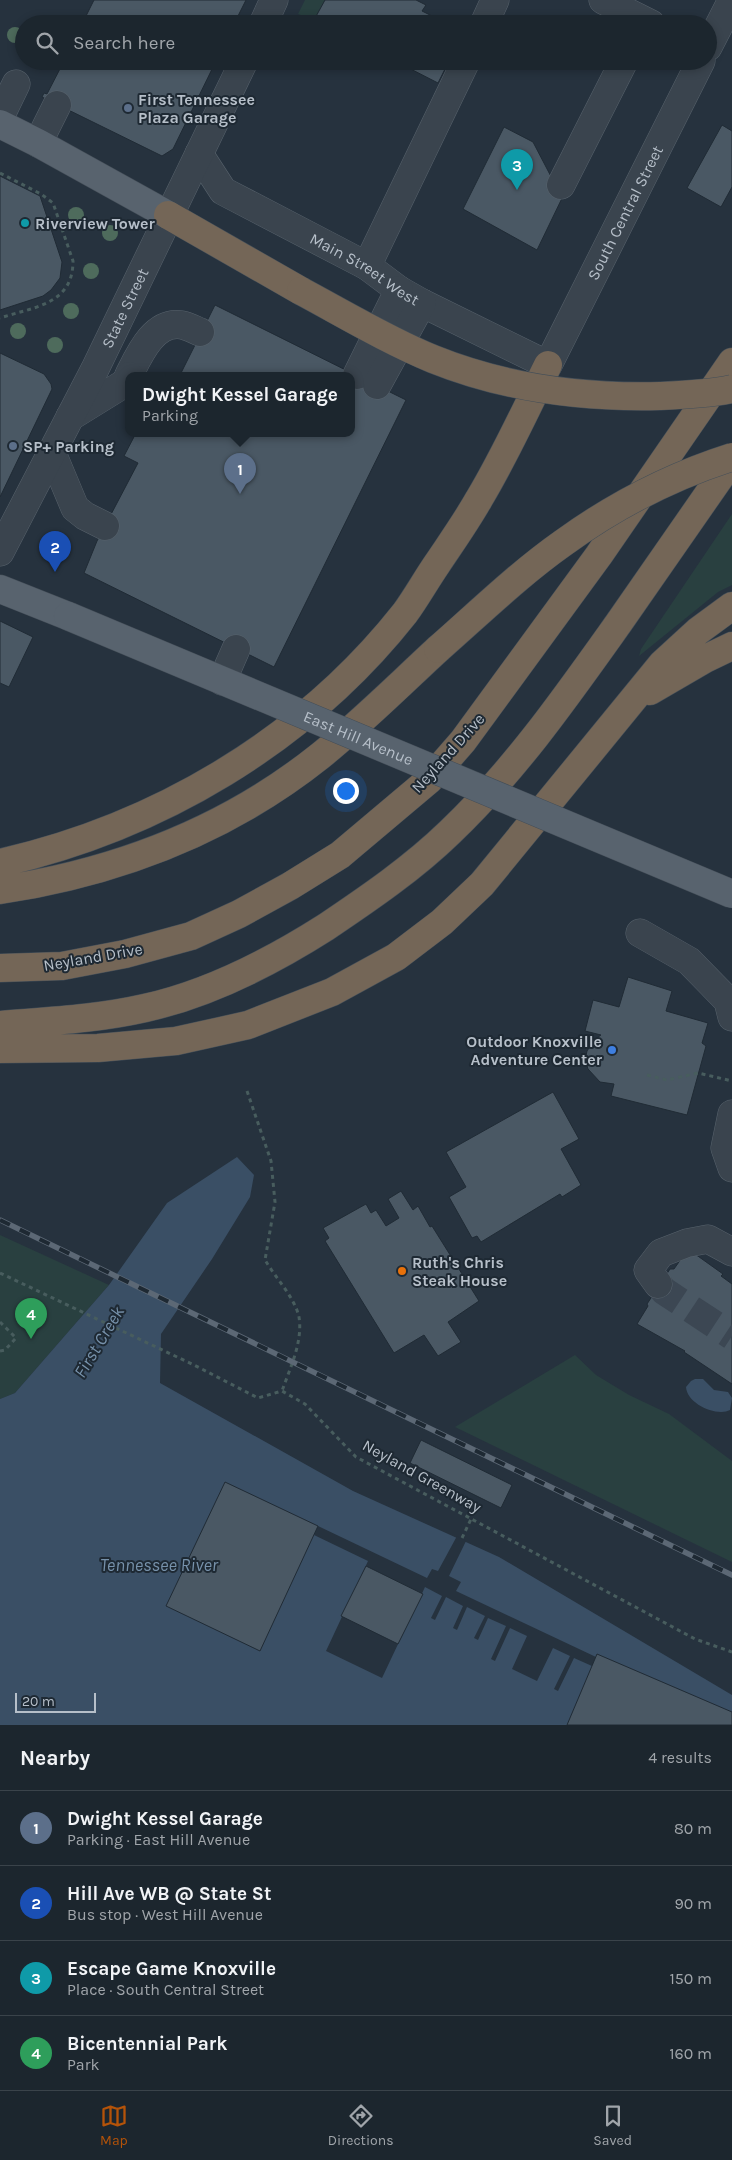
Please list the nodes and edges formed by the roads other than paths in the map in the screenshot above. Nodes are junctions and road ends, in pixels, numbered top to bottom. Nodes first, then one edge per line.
1 (274, 0) edge
2 (495, 0) edge
3 (603, 0) edge
4 (732, 0) edge
5 (267, 15) edge
6 (488, 15) edge
7 (631, 15) edge
8 (717, 29) edge
9 (240, 70) edge
10 (462, 70) edge
11 (619, 70) edge
12 (696, 70) edge
13 (16, 84) dead end
14 (57, 105) dead end
15 (0, 117) edge
16 (0, 124) edge
17 (38, 143) junction
18 (199, 154) junction
19 (561, 185) dead end
20 (168, 216) junction
21 (367, 266) junction
22 (410, 296) junction
23 (200, 332) dead end
24 (732, 362) edge
25 (548, 365) junction
26 (131, 372) edge
27 (367, 380) dead end
28 (125, 383) edge
29 (732, 389) edge
30 (70, 417) junction
31 (52, 452) junction
32 (732, 459) edge
33 (101, 534) dead end
34 (0, 552) edge
35 (0, 588) edge
36 (732, 606) edge
37 (732, 646) edge
38 (236, 648) dead end
39 (222, 681) junction
40 (629, 703) junction
41 (0, 863) edge
42 (0, 890) edge
43 (732, 894) edge
44 (640, 933) dead end
45 (0, 968) edge
46 (732, 1017) edge
47 (0, 1025) edge
48 (0, 1049) edge
49 (732, 1114) edge
50 (732, 1168) edge
51 (732, 1252) edge
52 (658, 1284) tunnel mouth

1 - 5 street
2 - 6 street
3 - 7 street
4 - 8 street
9 - 18 street, State Street
10 - 21 street
11 - 19 street
12 - 25 street, South Central Street
13 - 15 street
14 - 17 street
16 - 17 main road
17 - 20 main road
18 - 20 street, State Street
18 - 21 street, Main Street West
20 - 29 highway, bridge
20 - 30 street, State Street
21 - 22 street, Main Street West
22 - 25 street, Main Street West
22 - 27 street
23 - 26 street
24 - 45 highway, Neyland Drive
25 - 41 highway
28 - 30 street
30 - 31 street, State Street
31 - 33 street
31 - 34 street, State Street
32 - 42 highway, bridge
32 - 47 highway
35 - 39 main road, East Hill Avenue, bridge
36 - 40 highway
37 - 40 highway
38 - 39 street
39 - 43 main road, East Hill Avenue, bridge
40 - 48 highway
44 - 46 street
49 - 50 street
51 - 52 street

